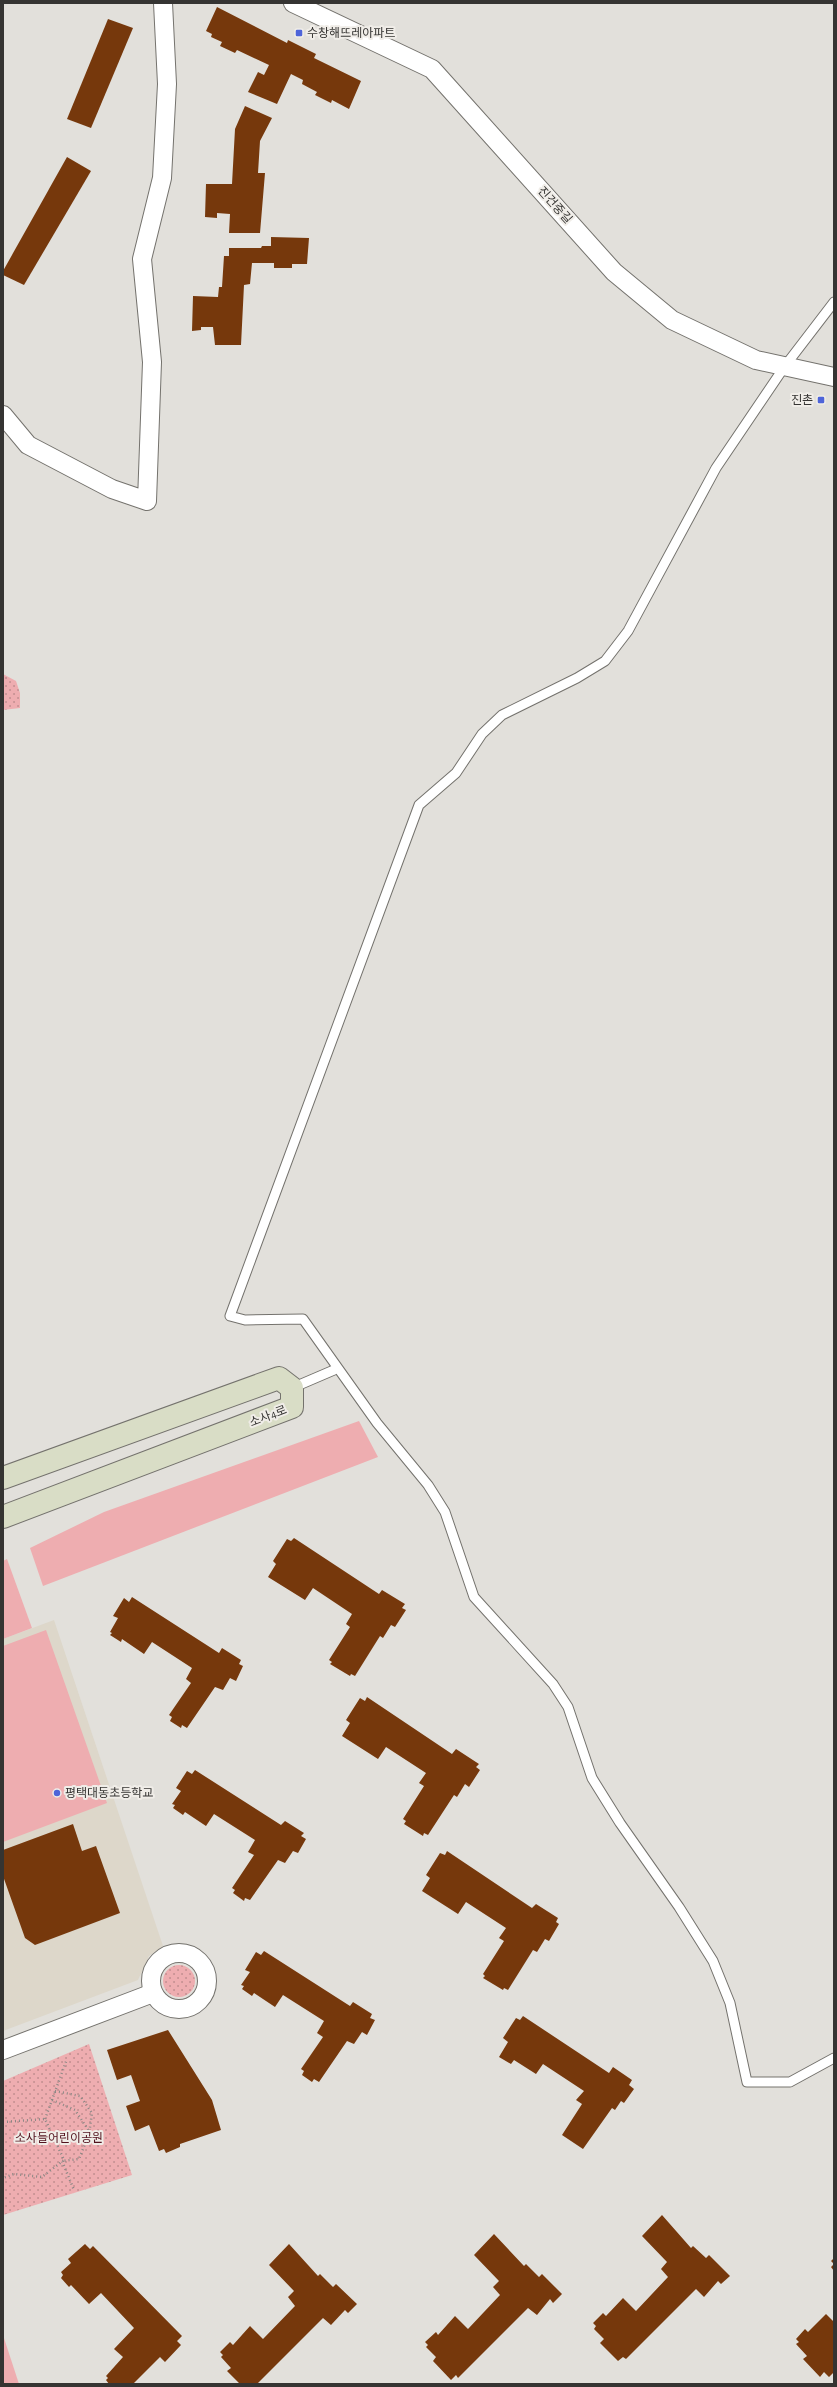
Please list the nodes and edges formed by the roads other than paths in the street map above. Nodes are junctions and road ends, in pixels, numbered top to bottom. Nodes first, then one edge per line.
1 (163, 3) edge
2 (293, 3) edge
3 (834, 302) edge
4 (785, 366) junction
5 (834, 377) edge
6 (3, 415) edge
7 (334, 1370) dead end
8 (292, 1388) junction
9 (3, 1478) edge
10 (3, 1517) edge
11 (153, 1993) dead end
12 (3, 2050) edge
13 (834, 2058) edge

1 - 6 street
2 - 4 street, 진건중길
3 - 4 lane
4 - 5 street, 진건중길
4 - 13 lane
7 - 8 lane
8 - 9 main road, 소사4로
8 - 10 main road, 소사4로
11 - 12 street

